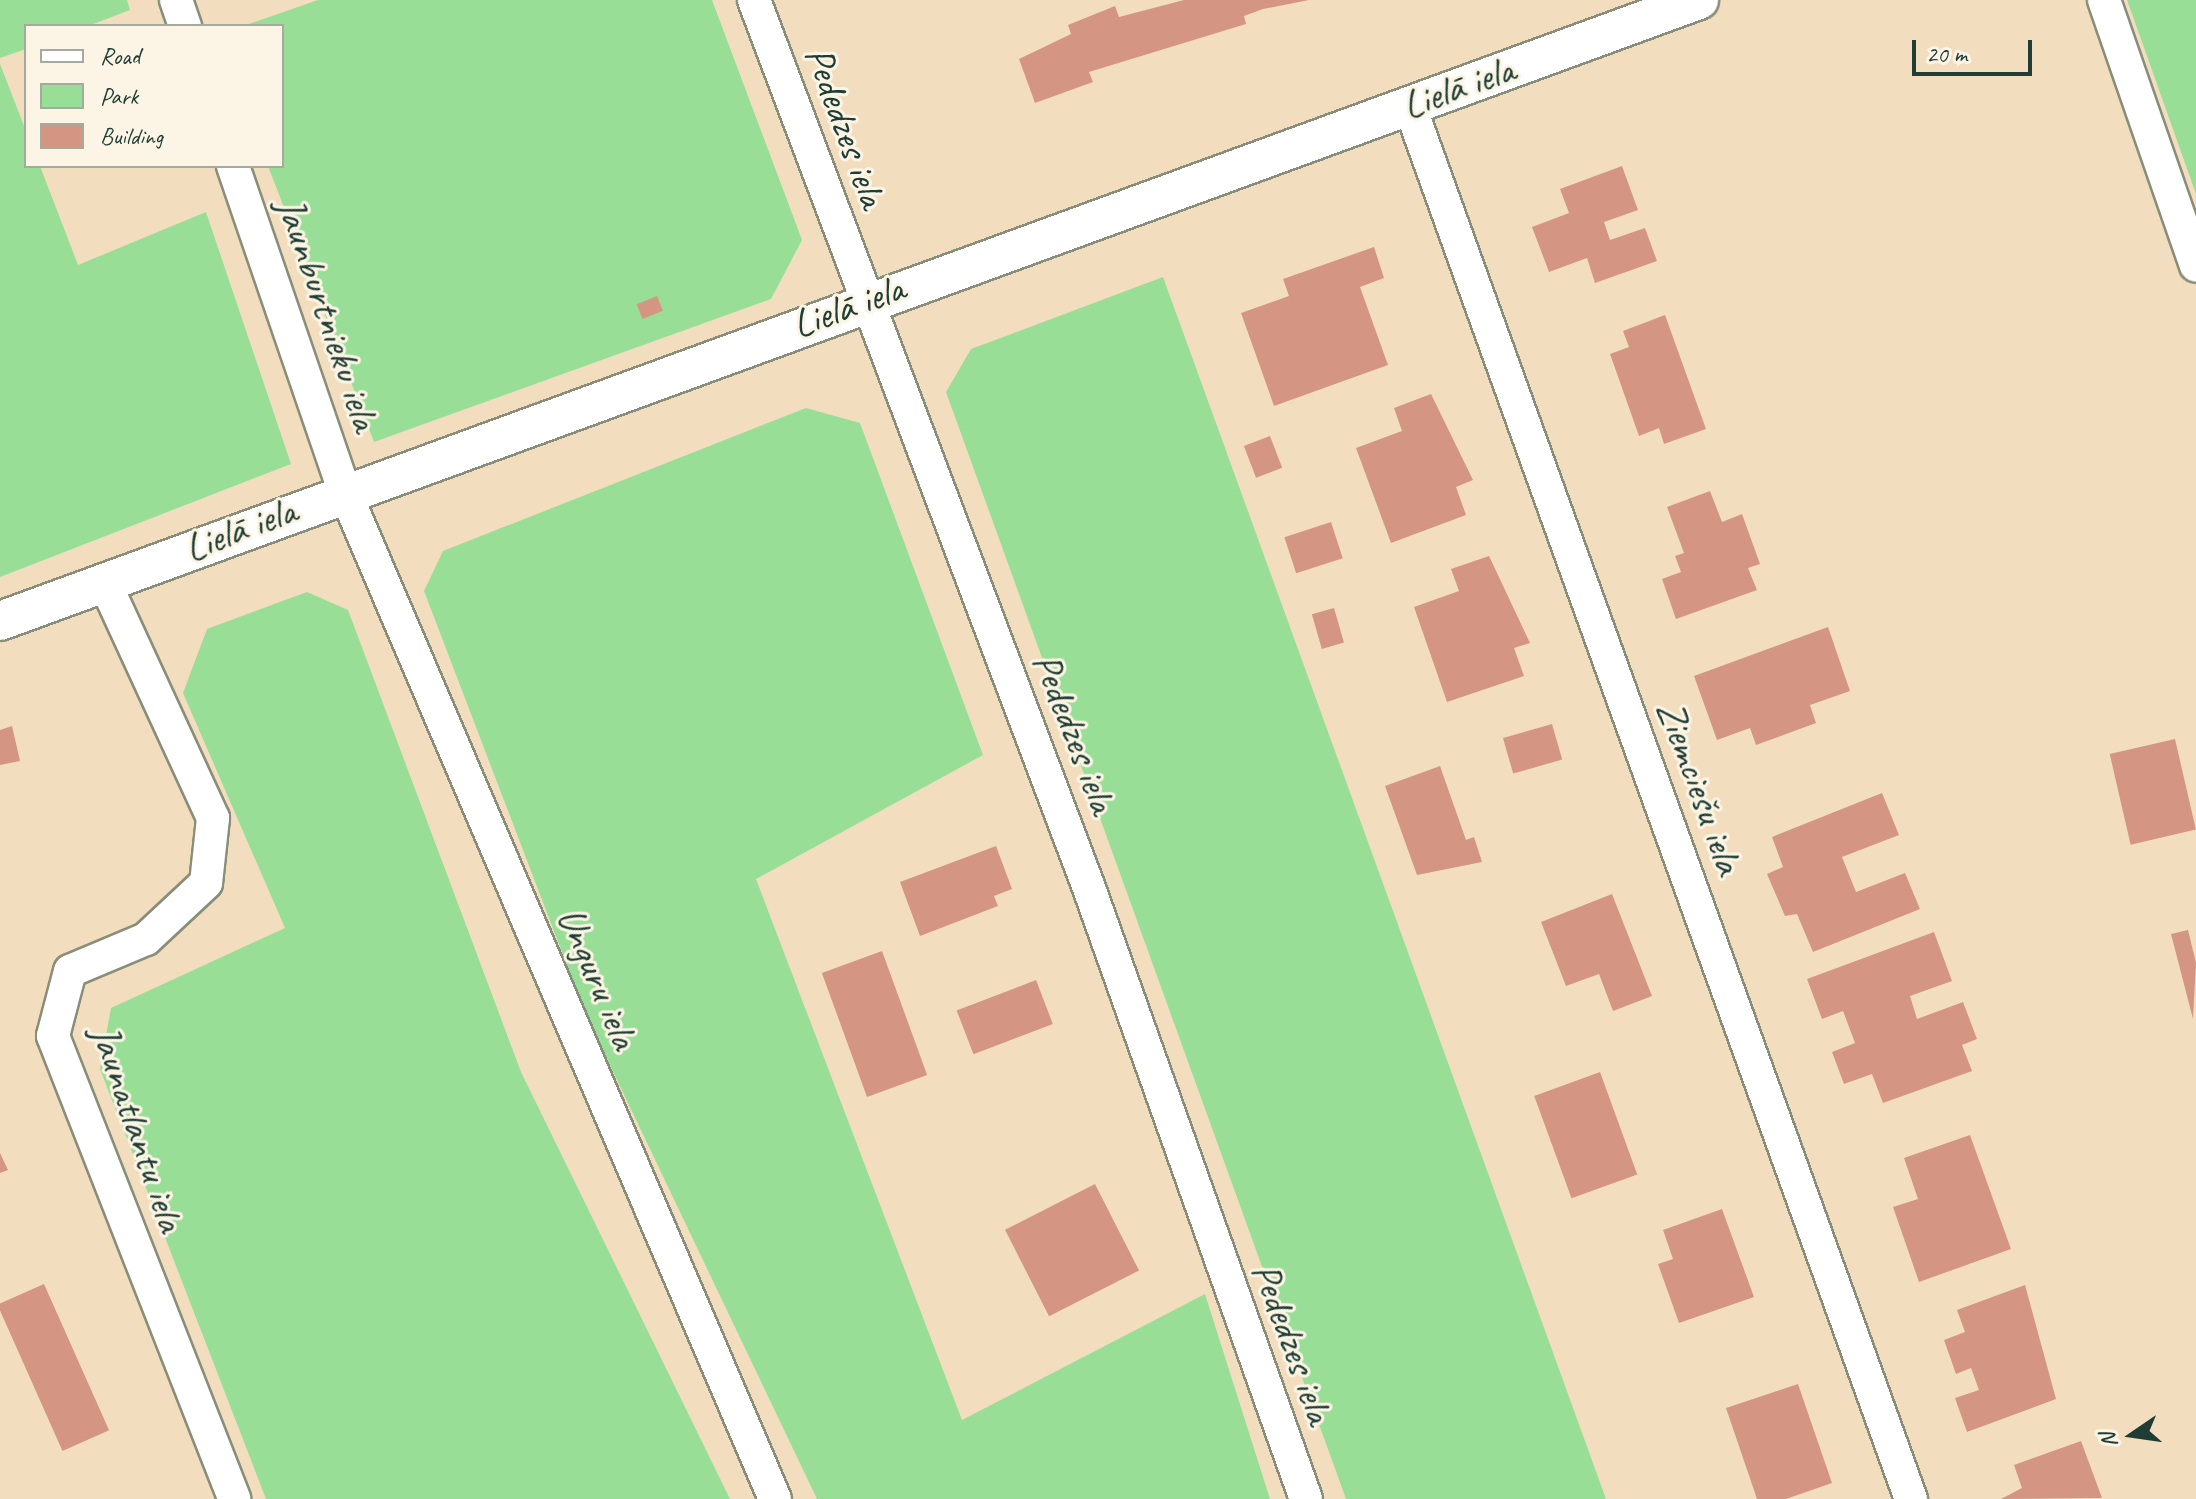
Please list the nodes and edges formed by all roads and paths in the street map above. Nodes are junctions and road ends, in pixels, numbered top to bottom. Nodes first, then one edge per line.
1 (176, 0) edge
2 (754, 0) edge
3 (1699, 0) edge
4 (2104, 0) edge
5 (184, 24) edge
6 (1409, 104) junction
7 (234, 168) edge
8 (2196, 265) edge
9 (864, 300) junction
10 (344, 490) junction
11 (104, 581) junction
12 (0, 621) edge
13 (234, 1499) edge
14 (775, 1499) edge
15 (1306, 1499) edge
16 (1911, 1499) edge

1 - 5 street
2 - 9 street, Pededzes iela
3 - 6 street, Lielā iela
4 - 8 street
6 - 9 street, Lielā iela
6 - 16 street, Ziemciešu iela
7 - 10 street, Jaunburtnieku iela
9 - 10 street, Lielā iela
9 - 15 street, Pededzes iela
10 - 11 street, Lielā iela
10 - 14 street, Unguru iela
11 - 12 street, Lielā iela
11 - 13 street, Jaunatlantu iela

